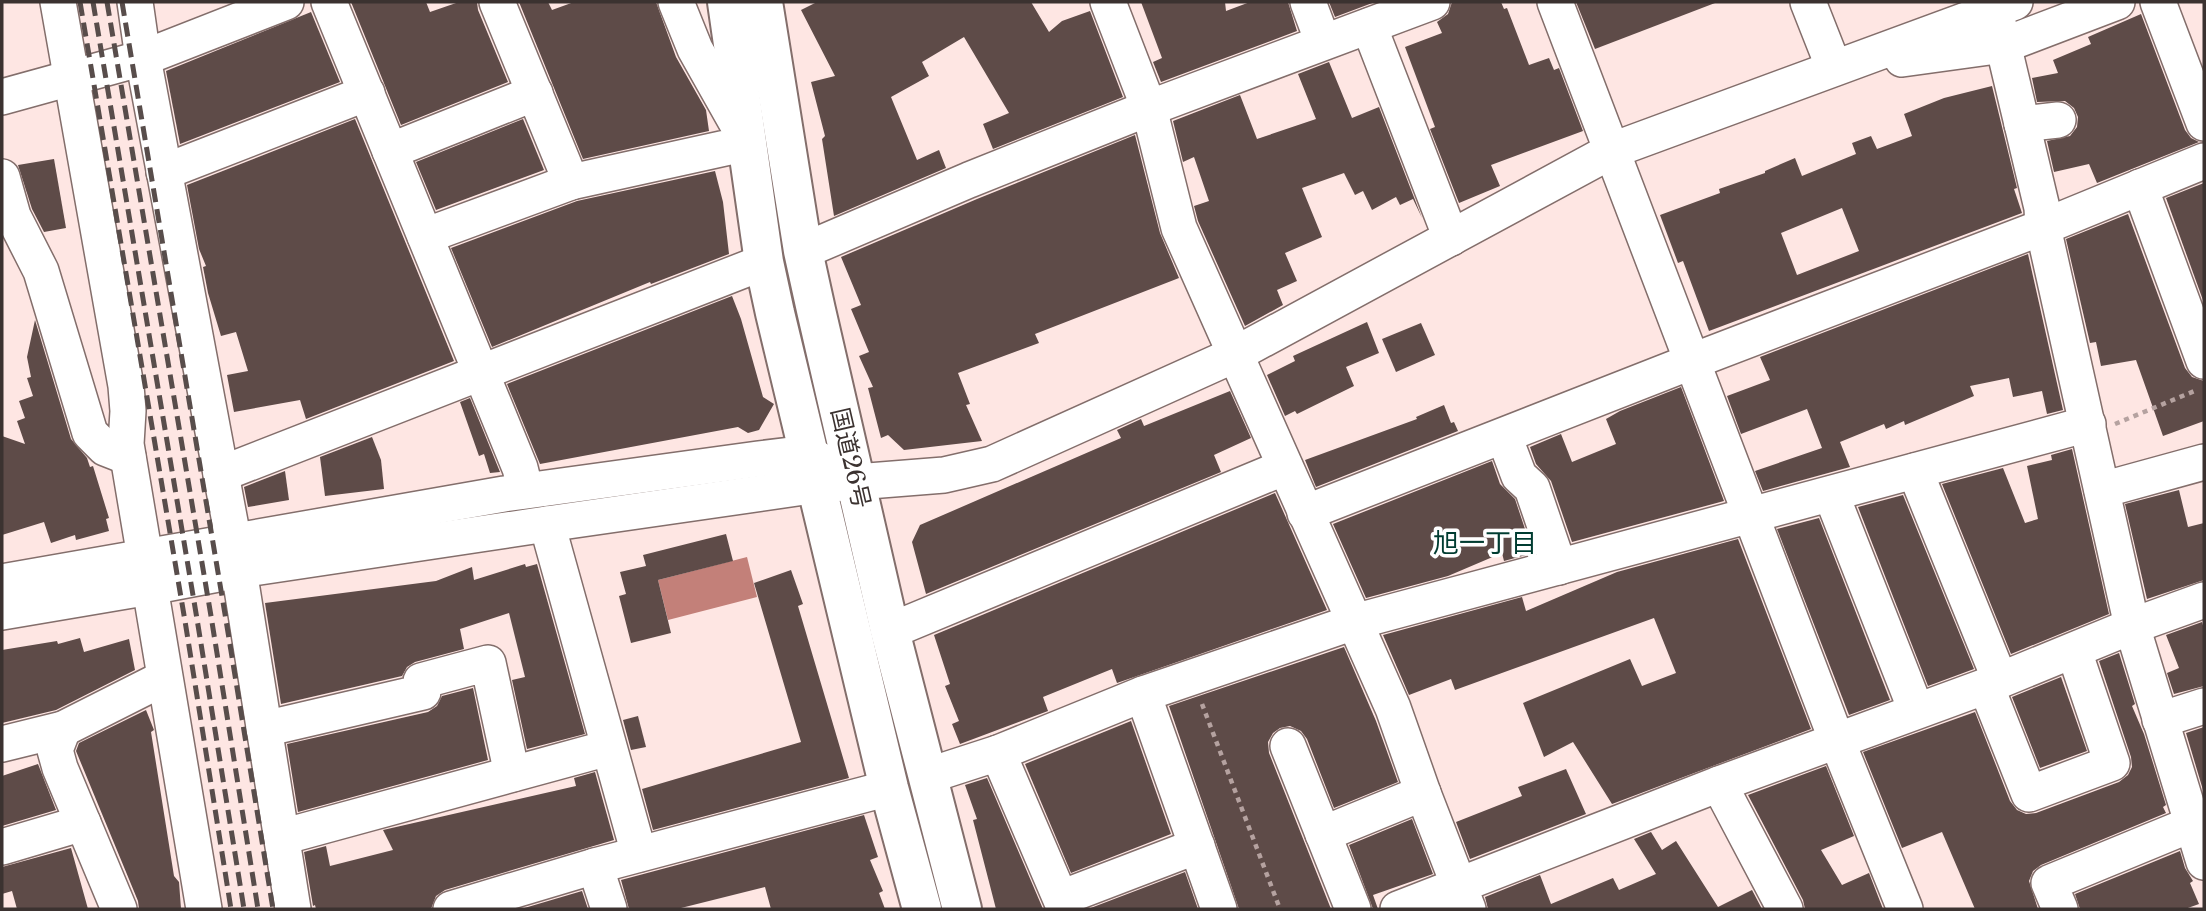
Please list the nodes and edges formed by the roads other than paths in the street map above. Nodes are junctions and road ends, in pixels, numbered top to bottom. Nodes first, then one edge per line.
1 (58, 2) edge
2 (135, 2) edge
3 (286, 2) edge
4 (329, 2) edge
5 (497, 2) edge
6 (676, 2) edge
7 (727, 2) edge
8 (763, 2) edge
9 (1108, 2) edge
10 (1308, 2) edge
11 (1432, 2) edge
12 (1555, 2) edge
13 (1808, 2) edge
14 (2117, 2) edge
15 (2158, 2) edge
16 (2001, 4) edge
17 (1369, 26) junction
18 (1323, 42) junction
19 (2004, 45) junction
20 (143, 58) junction
21 (1834, 68) junction
22 (71, 80) junction
23 (367, 93) junction
24 (535, 93) junction
25 (2, 97) edge
26 (1149, 108) junction
27 (2058, 120) dead end
28 (2204, 123) edge
29 (2022, 124) junction
30 (748, 144) junction
31 (1613, 150) junction
32 (390, 151) junction
33 (2204, 161) edge
34 (164, 172) junction
35 (2, 177) edge
36 (571, 182) junction
37 (2140, 187) junction
38 (2043, 227) junction
39 (425, 236) junction
40 (1451, 238) junction
41 (803, 251) junction
42 (764, 262) junction
43 (1234, 355) junction
44 (1693, 361) junction
45 (2204, 361) edge
46 (481, 373) junction
47 (2089, 429) junction
48 (1504, 436) junction
49 (128, 457) junction
50 (2204, 463) edge
51 (1285, 467) junction
52 (813, 469) junction
53 (1915, 471) junction
54 (221, 474) junction
55 (523, 480) dead end
56 (856, 482) junction
57 (2102, 490) junction
58 (1831, 494) junction
59 (1305, 513) junction
60 (1750, 516) junction
61 (547, 524) junction
62 (236, 556) junction
63 (1559, 567) junction
64 (147, 573) junction
65 (2, 582) edge
66 (2204, 600) edge
67 (2, 612) edge
68 (1354, 622) junction
69 (2132, 626) junction
70 (890, 631) junction
71 (2074, 651) junction
72 (164, 678) junction
73 (1993, 683) junction
74 (1143, 694) junction
75 (2204, 706) edge
76 (1916, 710) junction
77 (2160, 720) junction
78 (63, 729) junction
79 (264, 729) junction
80 (1837, 741) junction
81 (2, 744) edge
82 (1288, 746) dead end
83 (608, 748) junction
84 (998, 753) junction
85 (512, 774) junction
86 (927, 776) junction
87 (1719, 784) junction
88 (889, 788) junction
89 (1423, 793) junction
90 (83, 823) junction
91 (1323, 834) junction
92 (282, 838) junction
93 (1196, 846) junction
94 (2, 847) edge
95 (2201, 850) edge
96 (639, 854) junction
97 (595, 866) junction
98 (1464, 897) edge
99 (1063, 904) edge
100 (119, 909) edge
101 (204, 909) edge
102 (293, 909) edge
103 (451, 909) edge
104 (609, 909) edge
105 (922, 909) edge
106 (962, 909) edge
107 (1219, 909) edge
108 (1353, 909) edge
109 (1398, 909) edge
110 (1786, 909) edge
111 (1905, 909) edge
112 (2060, 909) edge

1 - 22 street
2 - 20 street
3 - 20 street
4 - 23 street
5 - 24 street
6 - 30 street
7 - 30 highway, 国道26号
8 - 41 highway, 国道26号
9 - 26 street
10 - 18 street
11 - 17 street
12 - 31 street
13 - 21 street
14 - 19 street
15 - 28 street
16 - 19 street
16 - 21 street
17 - 18 street
17 - 40 street
18 - 26 street
19 - 21 street
19 - 29 street
20 - 22 street
20 - 34 street
21 - 31 street
22 - 25 street
22 - 49 street
23 - 32 street
23 - 34 street
24 - 32 street
24 - 36 street
26 - 41 street
26 - 43 street
27 - 29 street
29 - 38 street
30 - 36 street
30 - 42 highway, 国道26号
31 - 40 street
31 - 44 street
32 - 39 street
33 - 37 street
34 - 54 street
35 - 49 street
36 - 39 street
37 - 38 street
37 - 45 street
38 - 44 street
38 - 47 street
39 - 46 street
40 - 43 street
41 - 56 highway, 国道26号
42 - 46 street
42 - 52 highway, 国道26号
43 - 51 street
43 - 56 street
44 - 48 street
44 - 60 street
46 - 54 street
46 - 55 street
47 - 53 street
47 - 57 street
48 - 59 street
48 - 63 street
49 - 64 street
50 - 57 street
51 - 59 street
51 - 70 street
52 - 56 street
52 - 61 street
52 - 62 street
52 - 88 highway, 国道26号
53 - 58 street
53 - 73 street
54 - 62 street
56 - 70 highway, 国道26号
57 - 69 street
58 - 60 street
58 - 76 street
59 - 68 street
60 - 63 street
60 - 80 street
61 - 62 street
61 - 83 street
62 - 64 street
62 - 79 street
63 - 68 street
64 - 65 street
64 - 67 street
64 - 72 street
66 - 69 street
68 - 74 street
68 - 89 street
69 - 71 street
69 - 77 street
70 - 86 highway, 国道26号
71 - 73 street
71 - 73 street
72 - 78 street
72 - 101 street
73 - 76 street
74 - 84 street
74 - 93 street
75 - 77 street
76 - 80 street
77 - 95 street
78 - 81 street
78 - 90 street
79 - 85 street
79 - 92 street
80 - 87 street
80 - 111 street
82 - 91 street
83 - 85 street
83 - 96 street
84 - 86 street
84 - 99 street
85 - 92 street
86 - 106 highway, 国道26号
87 - 98 street
87 - 110 street
88 - 96 street
88 - 105 highway, 国道26号
89 - 91 street
89 - 98 street
90 - 94 street
90 - 100 street
91 - 108 street
92 - 102 street
93 - 99 street
93 - 107 street
95 - 112 street
96 - 97 street
97 - 103 street
97 - 104 street
98 - 109 street

